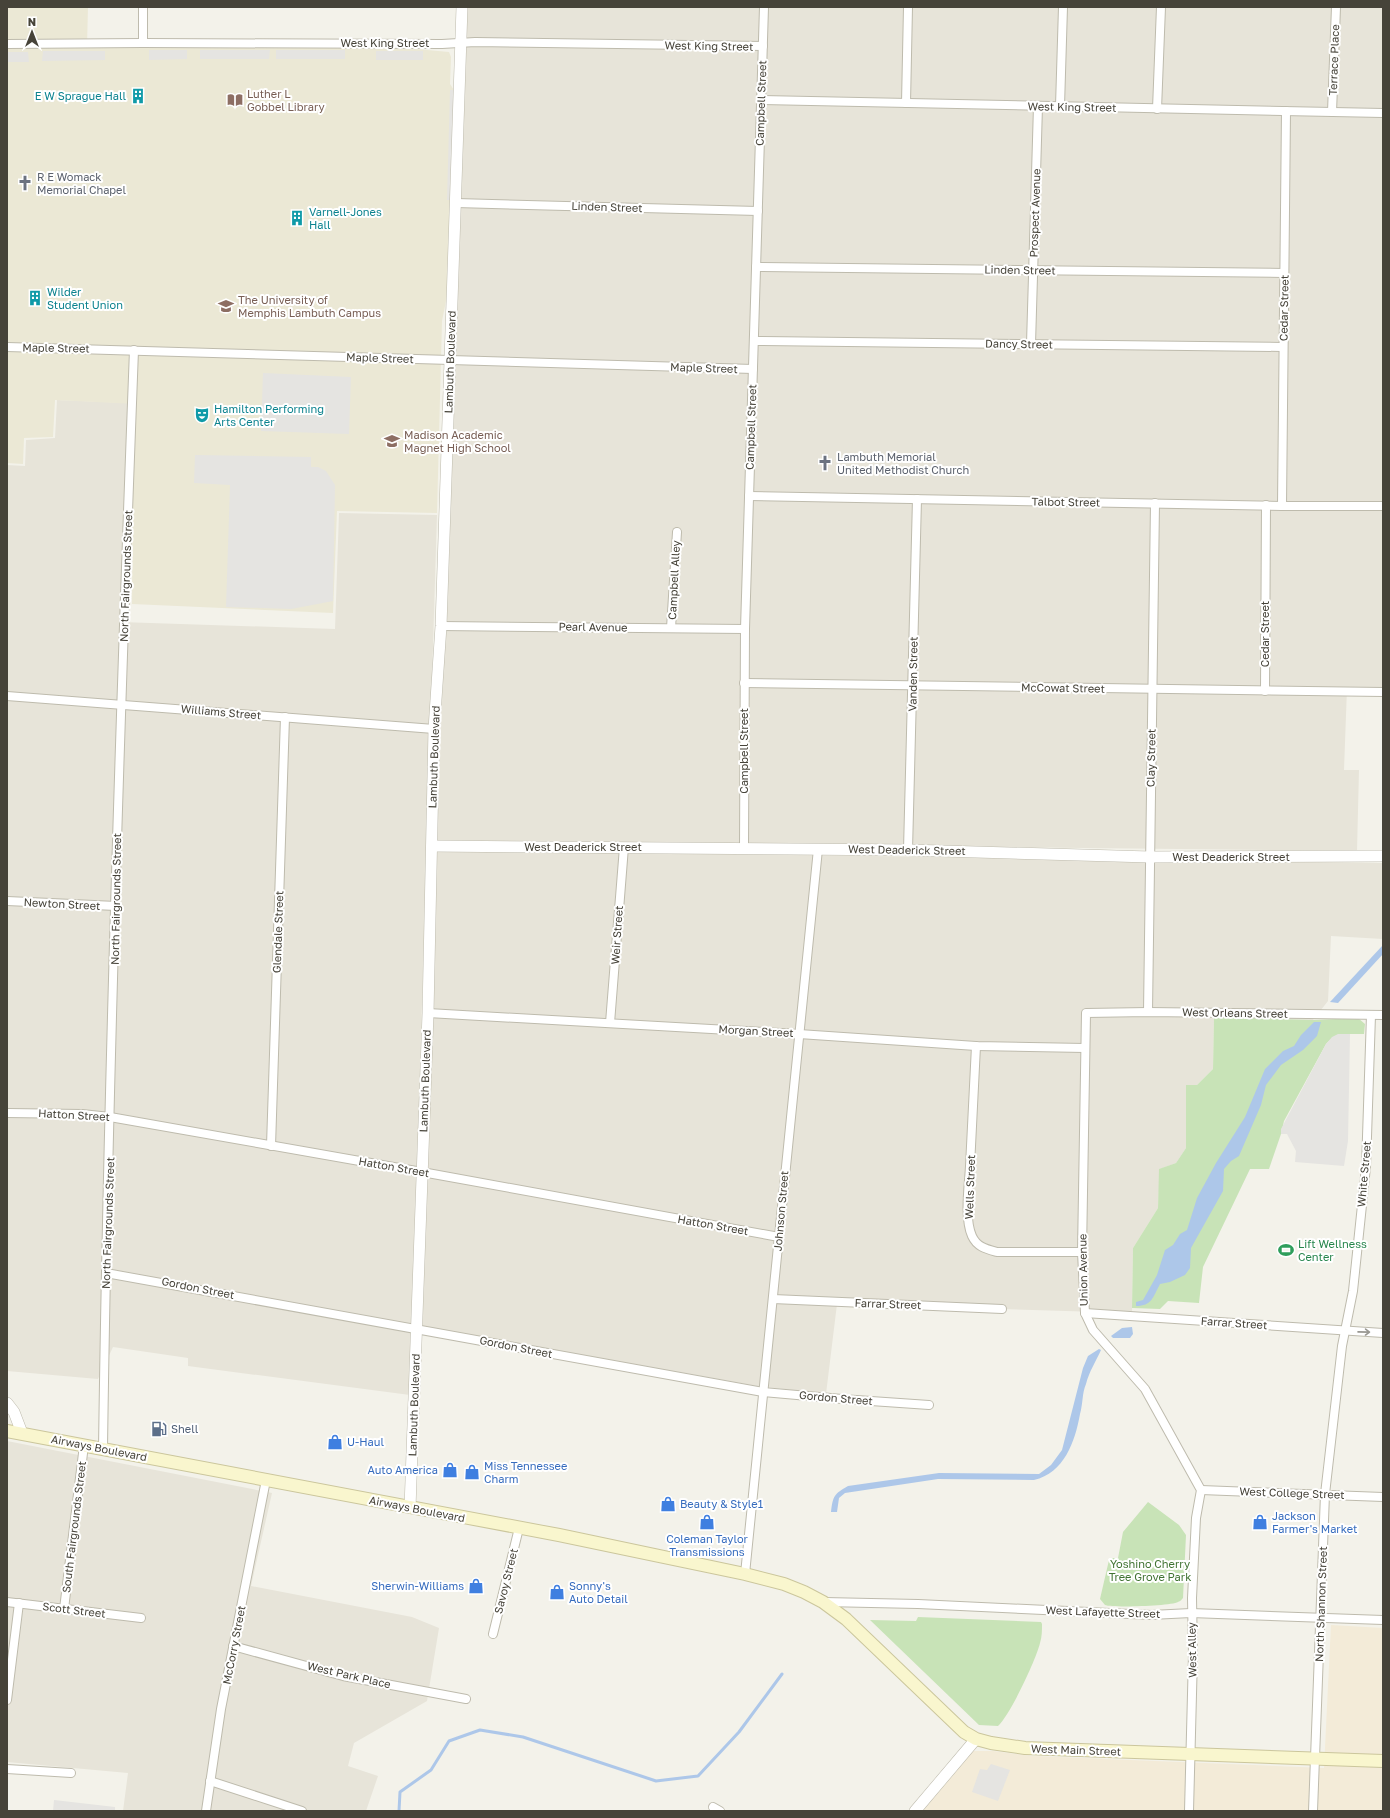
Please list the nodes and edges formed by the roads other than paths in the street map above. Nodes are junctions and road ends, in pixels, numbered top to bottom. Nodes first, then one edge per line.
1 (143, 7) edge
2 (462, 7) edge
3 (764, 7) edge
4 (908, 7) edge
5 (1063, 7) edge
6 (1161, 7) edge
7 (1336, 7) edge
8 (142, 43) junction
9 (461, 43) junction
10 (7, 44) edge
11 (763, 46) junction
12 (761, 100) junction
13 (906, 103) junction
14 (1038, 106) junction
15 (1060, 106) junction
16 (1157, 109) junction
17 (1286, 111) junction
18 (1332, 112) junction
19 (1383, 113) edge
20 (456, 203) junction
21 (758, 211) junction
22 (756, 267) junction
23 (1033, 270) junction
24 (1284, 272) junction
25 (754, 340) junction
26 (1031, 344) junction
27 (7, 347) edge
28 (1283, 347) junction
29 (134, 350) junction
30 (450, 360) junction
31 (753, 369) junction
32 (749, 496) junction
33 (917, 499) junction
34 (1155, 503) junction
35 (1266, 505) junction
36 (1282, 506) junction
37 (1383, 506) edge
38 (677, 532) dead end
39 (441, 626) junction
40 (671, 628) junction
41 (745, 629) junction
42 (744, 683) junction
43 (912, 686) junction
44 (1152, 689) junction
45 (1265, 691) junction
46 (1383, 692) edge
47 (7, 696) edge
48 (120, 703) junction
49 (285, 717) junction
50 (434, 729) junction
51 (432, 846) junction
52 (624, 847) junction
53 (744, 848) junction
54 (818, 849) junction
55 (908, 850) junction
56 (1383, 856) edge
57 (1150, 857) junction
58 (7, 901) edge
59 (116, 906) junction
60 (1148, 1012) junction
61 (428, 1013) junction
62 (1086, 1013) joint
63 (1370, 1015) junction
64 (1383, 1015) edge
65 (610, 1023) junction
66 (800, 1034) junction
67 (976, 1046) junction
68 (1085, 1048) junction
69 (7, 1113) edge
70 (110, 1117) junction
71 (271, 1146) junction
72 (422, 1172) junction
73 (779, 1237) junction
74 (1082, 1252) junction
75 (106, 1273) junction
76 (773, 1299) junction
77 (1002, 1309) dead end
78 (1085, 1313) junction
79 (417, 1329) junction
80 (1345, 1331) junction
81 (1383, 1333) edge
82 (763, 1392) junction
83 (7, 1403) edge
84 (929, 1404) dead end
85 (7, 1431) edge
86 (22, 1433) junction
87 (84, 1445) junction
88 (103, 1449) junction
89 (266, 1480) junction
90 (1201, 1490) junction
91 (1325, 1494) junction
92 (1383, 1497) edge
93 (410, 1508) junction
94 (519, 1528) junction
95 (745, 1574) junction
96 (7, 1602) edge
97 (823, 1602) junction
98 (19, 1604) junction
99 (64, 1609) junction
100 (1191, 1614) junction
101 (141, 1618) dead end
102 (1321, 1618) junction
103 (1383, 1620) edge
104 (493, 1634) dead end
105 (233, 1646) junction
106 (466, 1699) dead end
107 (7, 1700) edge
108 (976, 1739) junction
109 (1191, 1754) junction
110 (1315, 1758) junction
111 (1383, 1761) edge
112 (7, 1769) edge
113 (71, 1773) dead end
114 (210, 1781) junction
115 (206, 1811) edge
116 (302, 1811) edge
117 (915, 1811) edge
118 (1189, 1811) edge
119 (1312, 1811) edge

1 - 8 street
2 - 9 street, Lambuth Boulevard
3 - 11 street, Campbell Street
4 - 13 street
5 - 15 street
6 - 16 street
7 - 18 street, Terrace Place
8 - 9 street, West King Street
8 - 10 street, West King Street
9 - 11 street, West King Street
9 - 20 street, Lambuth Boulevard
11 - 12 street, Campbell Street
12 - 13 street, West King Street
12 - 21 street, Campbell Street
13 - 14 street, West King Street
14 - 15 street, West King Street
14 - 23 street, Prospect Avenue
15 - 16 street, West King Street
16 - 17 street, West King Street
17 - 18 street, West King Street
17 - 24 street, Cedar Street
18 - 19 street, West King Street
20 - 21 street, Linden Street
20 - 30 street, Lambuth Boulevard
21 - 22 street, Campbell Street
22 - 23 street, Linden Street
22 - 25 street, Campbell Street
23 - 24 street, Linden Street
23 - 26 street, Prospect Avenue
24 - 28 street, Cedar Street
25 - 26 street, Dancy Street
25 - 31 street, Campbell Street
26 - 28 street, Dancy Street
27 - 29 street, Maple Street
28 - 36 street, Cedar Street
29 - 30 street, Maple Street
29 - 48 street, North Fairgrounds Street
30 - 31 street, Maple Street
30 - 39 street, Lambuth Boulevard
31 - 32 street, Campbell Street
32 - 33 street, Talbot Street
32 - 41 street, Campbell Street
33 - 34 street, Talbot Street
33 - 43 street, Vanden Street
34 - 35 street, Talbot Street
34 - 44 street, Clay Street
35 - 36 street, Talbot Street
35 - 45 street, Cedar Street
36 - 37 street, Talbot Street
38 - 40 street, Campbell Alley
39 - 40 street, Pearl Avenue
39 - 50 street, Lambuth Boulevard
40 - 41 street, Pearl Avenue
41 - 42 street, Campbell Street
42 - 43 street, McCowat Street
42 - 53 street, Campbell Street
43 - 44 street, McCowat Street
43 - 55 street, Vanden Street
44 - 45 street, McCowat Street
44 - 57 street, Clay Street
45 - 46 street, McCowat Street
47 - 48 street, Williams Street
48 - 49 street, Williams Street
48 - 59 street, North Fairgrounds Street
49 - 50 street, Williams Street
49 - 71 street, Glendale Street
50 - 51 street, Lambuth Boulevard
51 - 52 street, West Deaderick Street
51 - 61 street, Lambuth Boulevard
52 - 53 street, West Deaderick Street
52 - 65 street, Weir Street
53 - 54 street, West Deaderick Street
54 - 55 street, West Deaderick Street
54 - 66 street, Johnson Street
55 - 57 street, West Deaderick Street
56 - 57 street, West Deaderick Street
57 - 60 street, Clay Street
58 - 59 street, Newton Street
59 - 70 street, North Fairgrounds Street
60 - 62 street, West Orleans Street
60 - 63 street, West Orleans Street
61 - 65 street, Morgan Street
61 - 72 street, Lambuth Boulevard
62 - 68 street, Union Avenue
63 - 64 street, West Orleans Street
63 - 80 street, White Street
65 - 66 street, Morgan Street
66 - 67 street, Morgan Street
66 - 73 street, Johnson Street
67 - 68 street, Morgan Street
67 - 74 street, Wells Street
68 - 74 street, Union Avenue
69 - 70 street, Hatton Street
70 - 71 street, Hatton Street
70 - 75 street, North Fairgrounds Street
71 - 72 street, Hatton Street
72 - 73 street, Hatton Street
72 - 79 street, Lambuth Boulevard
73 - 76 street, Johnson Street
74 - 78 street, Union Avenue
75 - 79 street, Gordon Street
75 - 88 street, North Fairgrounds Street
76 - 77 street, Farrar Street
76 - 82 street, Johnson Street
78 - 80 street, Farrar Street
78 - 90 street, Union Avenue
79 - 82 street, Gordon Street
79 - 93 street, Lambuth Boulevard
80 -> 81 street, Farrar Street
80 - 91 street, North Shannon Street
82 - 84 street, Gordon Street
82 - 95 street, Johnson Street
83 - 86 street
85 - 86 main road, Airways Boulevard
86 - 87 main road, Airways Boulevard
87 - 88 main road, Airways Boulevard
87 - 99 street, South Fairgrounds Street
88 - 89 main road, Airways Boulevard
89 - 93 main road, Airways Boulevard
89 - 105 street, McCorry Street
90 - 91 street, West College Street
90 - 100 street, West Alley
91 - 92 street, West College Street
91 - 102 street, North Shannon Street
93 - 94 main road, Airways Boulevard
94 - 95 main road, Airways Boulevard
94 - 104 street, Savoy Street
95 - 97 main road, Airways Boulevard
96 - 98 street, Scott Street
97 - 100 street, West Lafayette Street
97 - 108 main road, West Main Street
98 - 99 street, Scott Street
98 - 107 street
99 - 101 street, Scott Street
100 - 102 street, West Lafayette Street
100 - 109 street, West Alley
102 - 103 street, West Lafayette Street
102 - 110 street, North Shannon Street
105 - 106 street, West Park Place
105 - 114 street, McCorry Street
108 - 109 main road, West Main Street
108 - 117 street
109 - 110 main road, West Main Street
109 - 118 street, West Alley
110 - 111 main road, West Main Street
110 - 119 street, North Shannon Street
112 - 113 street
114 - 115 street, McCorry Street
114 - 116 street

